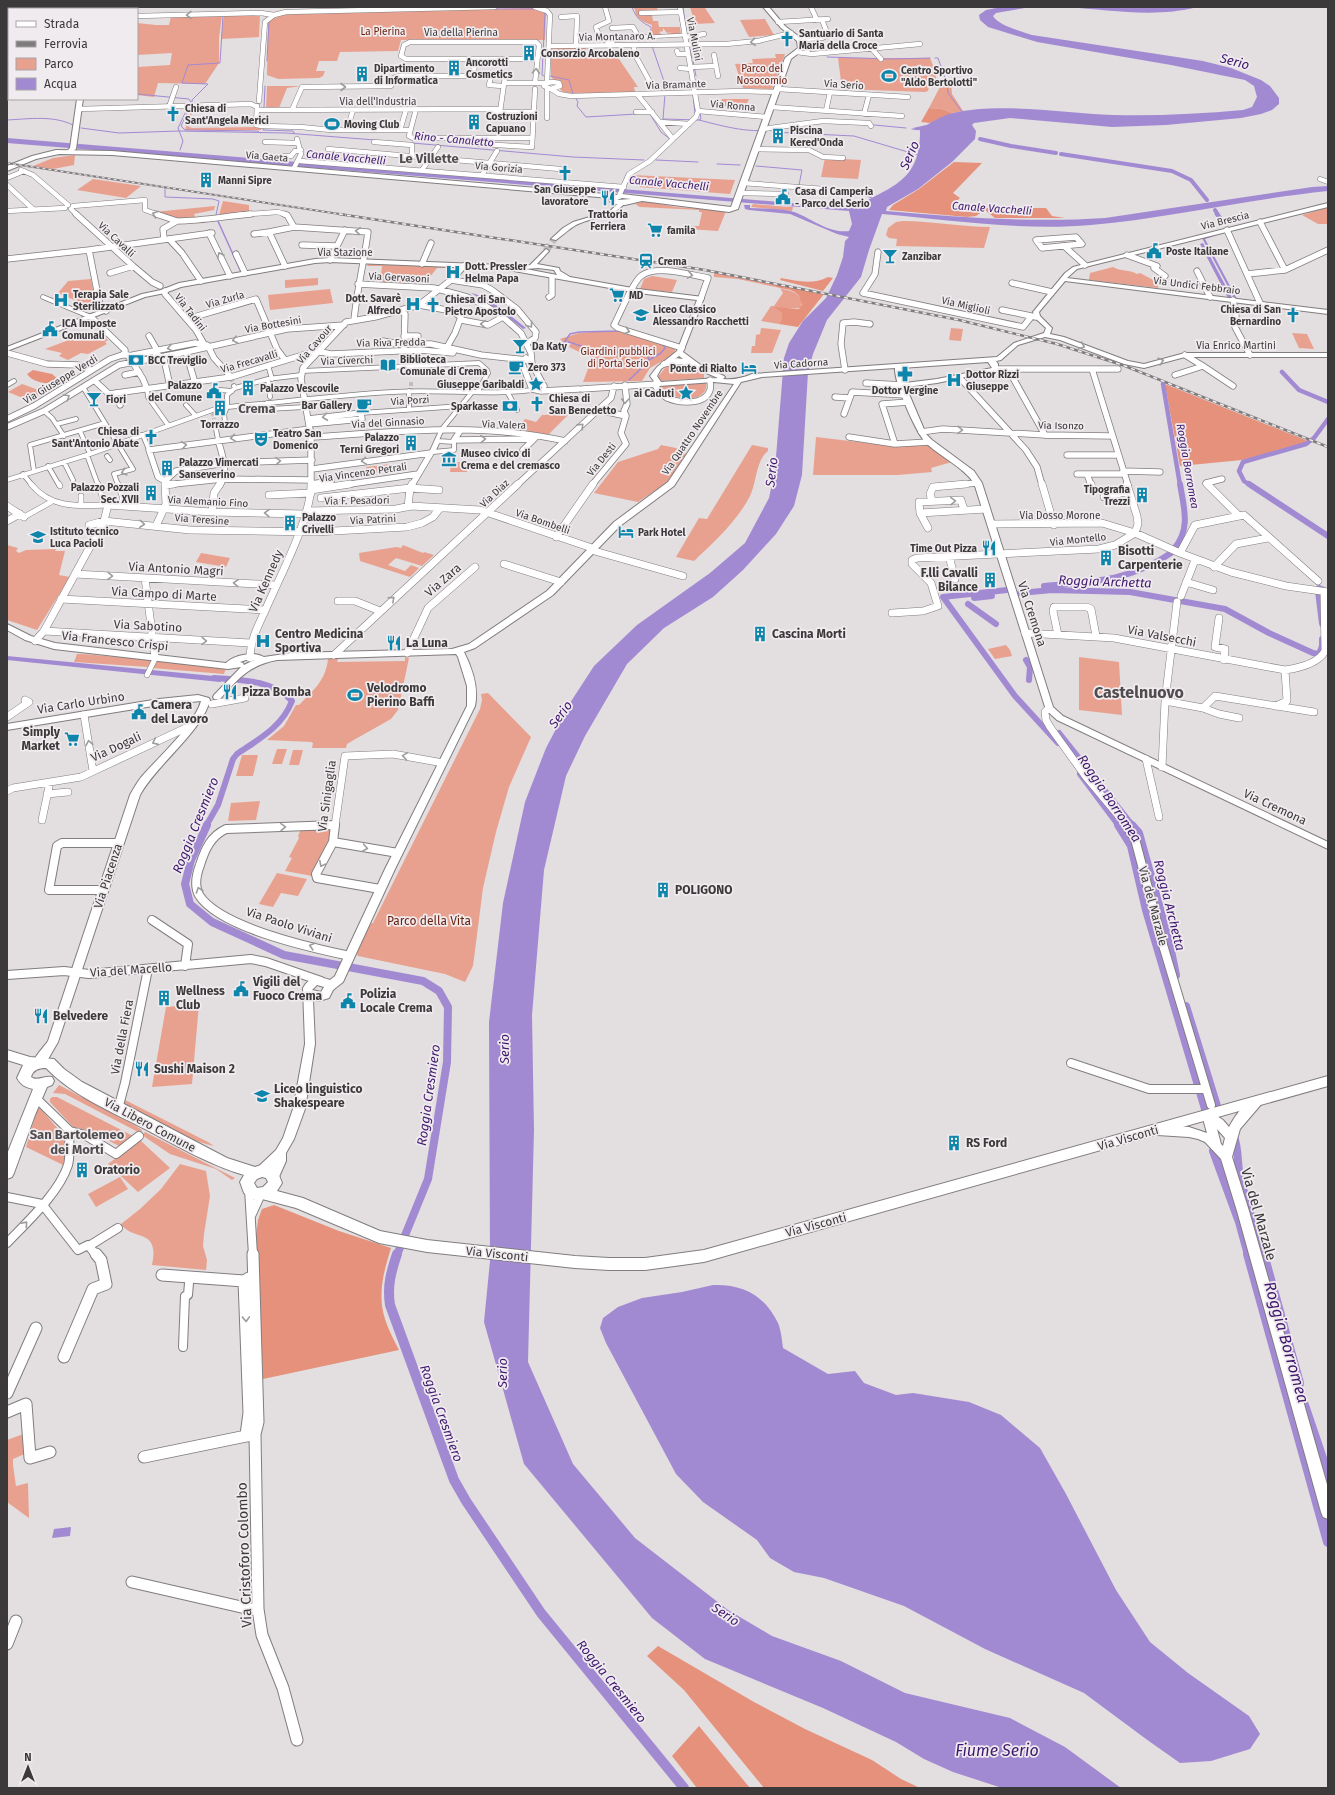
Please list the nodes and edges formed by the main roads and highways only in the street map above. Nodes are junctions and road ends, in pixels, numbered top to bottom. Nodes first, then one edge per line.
1 (766, 7) edge
2 (7, 169) edge
3 (9, 1056) edge
4 (38, 1062) junction
5 (52, 1066) junction
6 (27, 1078) junction
7 (1328, 1081) edge
8 (45, 1082) junction
9 (77, 1086) junction
10 (28, 1116) junction
11 (7, 1173) edge
12 (274, 1180) junction
13 (256, 1184) junction
14 (298, 1202) junction

1 - 2 main road, Via Gaeta
3 - 4 main road, Via Libero Comune
3 - 6 main road, Via Libero Comune
4 - 5 main road, Via Libero Comune
4 - 6 main road
5 - 8 main road
5 - 9 main road, Via Libero Comune
6 - 8 main road, Via Libero Comune
6 - 10 main road
7 - 14 main road, Via Visconti
8 - 9 main road, Via Libero Comune
8 - 10 main road
9 - 13 main road, Via Libero Comune
10 - 11 main road
12 - 13 main road
12 - 13 main road, Via Libero Comune
12 - 14 main road, Via Visconti
13 - 14 main road, Via Visconti

